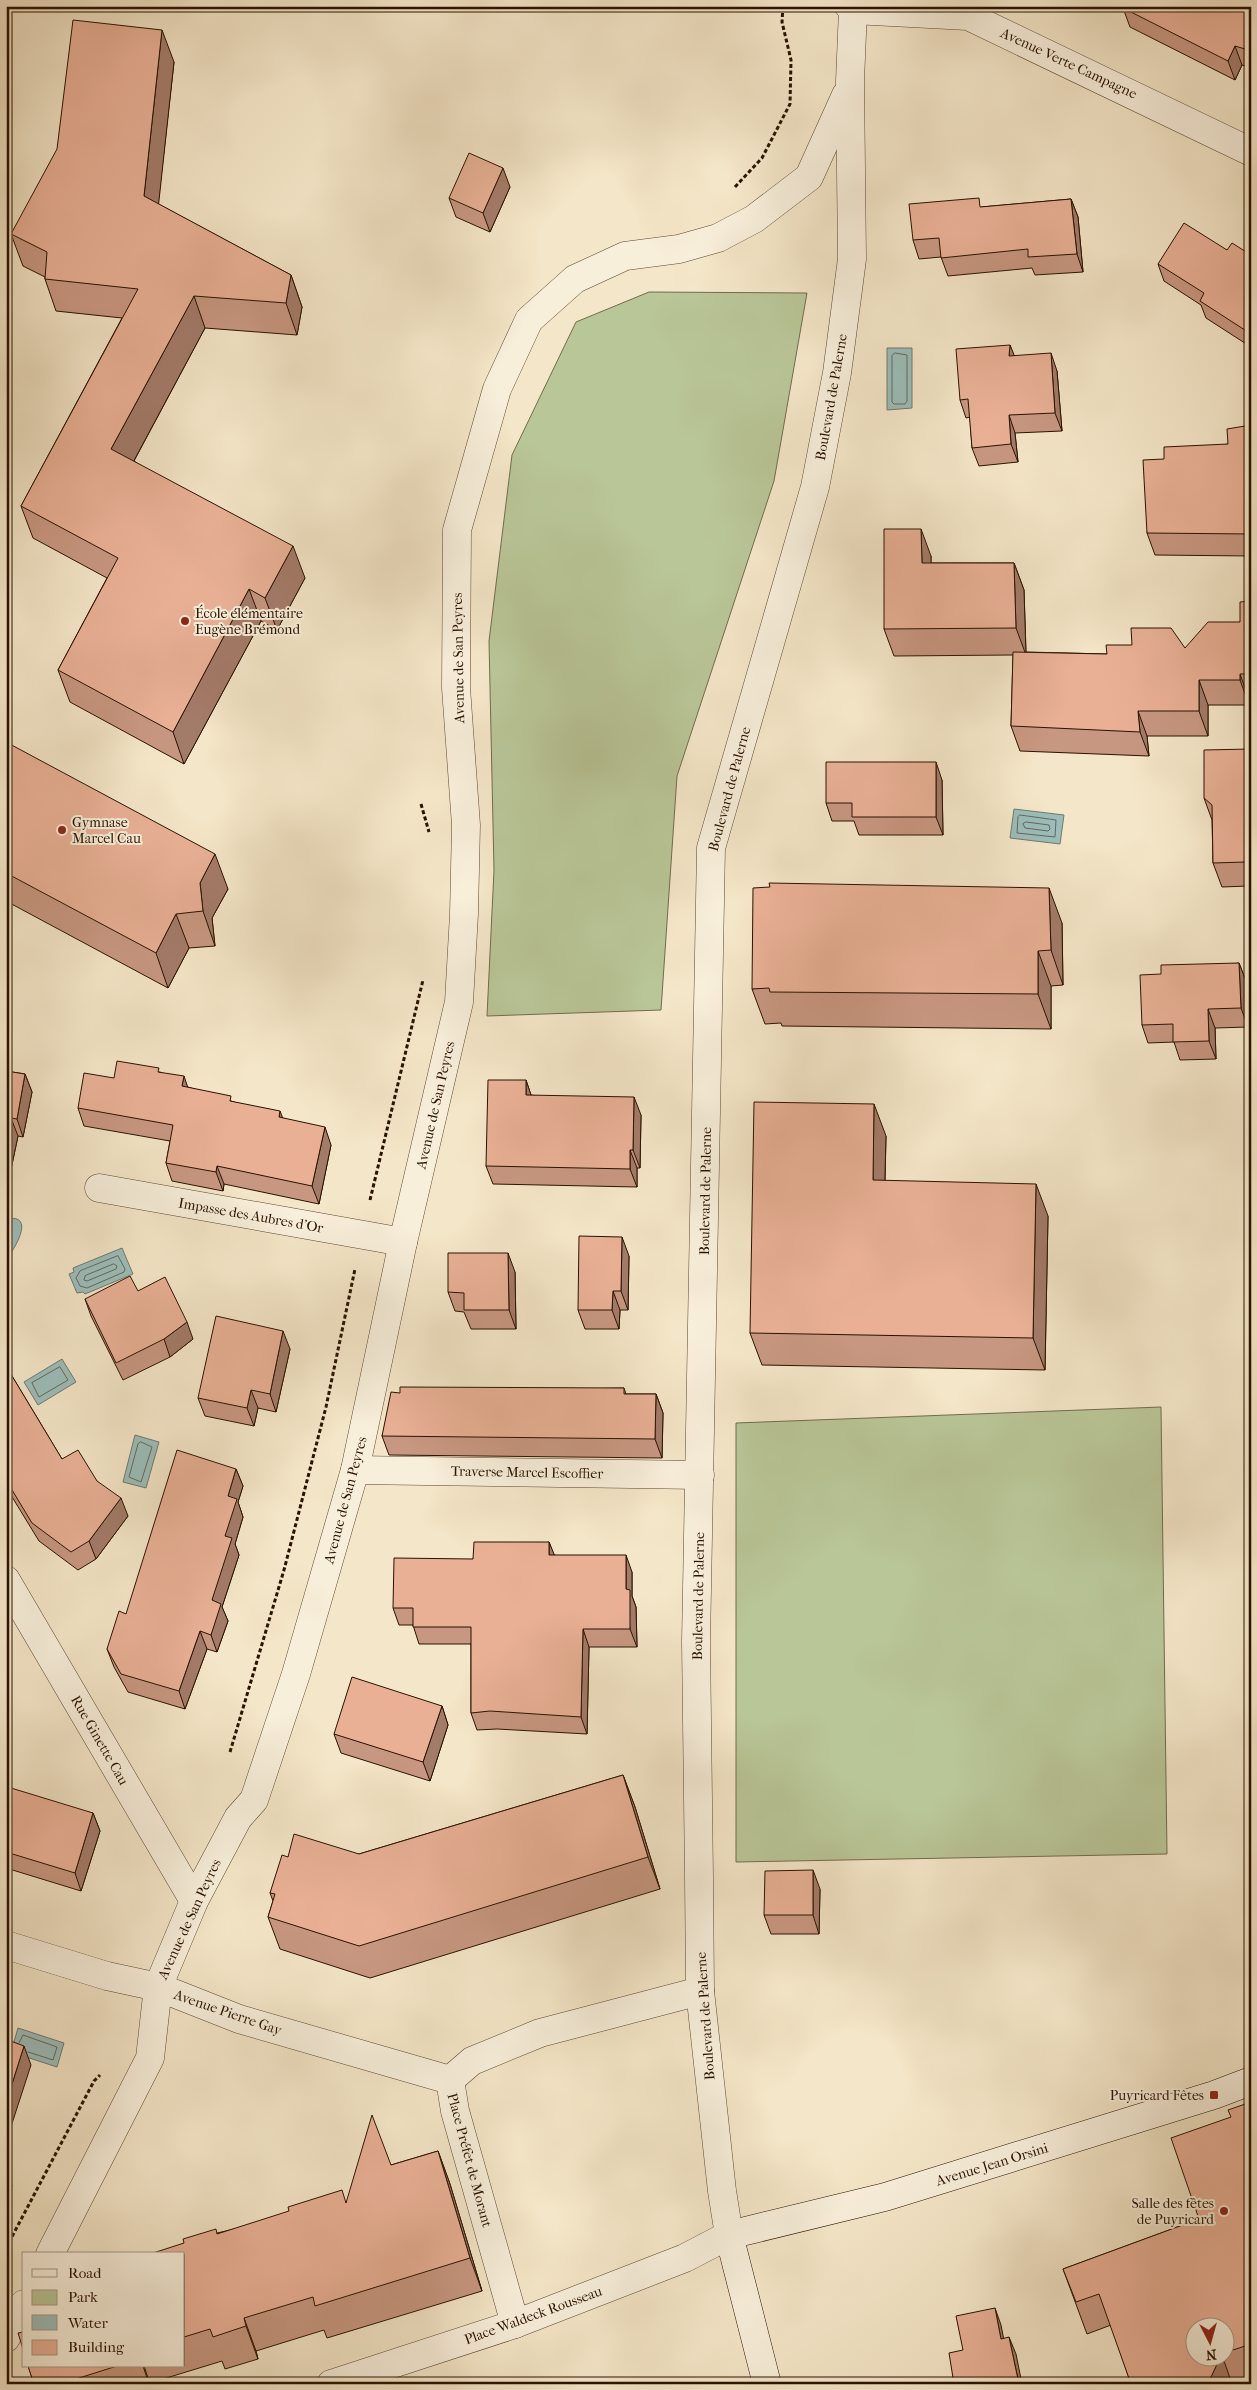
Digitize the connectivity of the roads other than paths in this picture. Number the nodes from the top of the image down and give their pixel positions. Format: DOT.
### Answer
graph roads {
  1 [pos="851,8"];
  2 [pos="850,87"];
  3 [pos="1251,152"];
  4 [pos="99,1188"];
  5 [pos="403,1242"];
  6 [pos="355,1470"];
  7 [pos="700,1475"];
  8 [pos="6,1580"];
  9 [pos="194,1901"];
  10 [pos="6,1945"];
  11 [pos="158,1987"];
  12 [pos="700,1991"];
  13 [pos="450,2080"];
  14 [pos="1251,2081"];
  15 [pos="729,2235"];
  16 [pos="51,2252"];
  17 [pos="22,2308"];
  18 [pos="515,2324"];
  19 [pos="6,2338"];
  20 [pos="332,2384"];
  21 [pos="767,2384"];
  1 -- 2 [label="street, Boulevard de Palerne"];
  1 -- 3 [label="street, Avenue Verte Campagne"];
  2 -- 5 [label="street, Avenue de San Peyres"];
  2 -- 7 [label="street, Boulevard de Palerne"];
  4 -- 5 [label="street, Impasse des Aubres d’Or"];
  5 -- 6 [label="street, Avenue de San Peyres"];
  6 -- 7 [label="street, Traverse Marcel Escoffier"];
  6 -- 9 [label="street, Avenue de San Peyres"];
  7 -- 12 [label="street, Boulevard de Palerne"];
  8 -- 9 [label="street, Rue Ginette Cau"];
  9 -- 11 [label="street, Avenue de San Peyres"];
  10 -- 11 [label="street, Avenue Pierre Gay"];
  11 -- 13 [label="street, Avenue Pierre Gay"];
  11 -- 16 [label="street, Avenue de San Peyres"];
  12 -- 13 [label="street, Place Préfet de Morant"];
  12 -- 15 [label="street, Boulevard de Palerne"];
  13 -- 18 [label="street, Place Préfet de Morant"];
  14 -- 15 [label="street, Avenue Jean Orsini"];
  15 -- 18 [label="street, Place Waldeck Rousseau"];
  15 -- 21 [label="street, Boulevard de Palerne"];
  17 -- 19 [label="street"];
  18 -- 20 [label="street, Place Waldeck Rousseau"];
}
